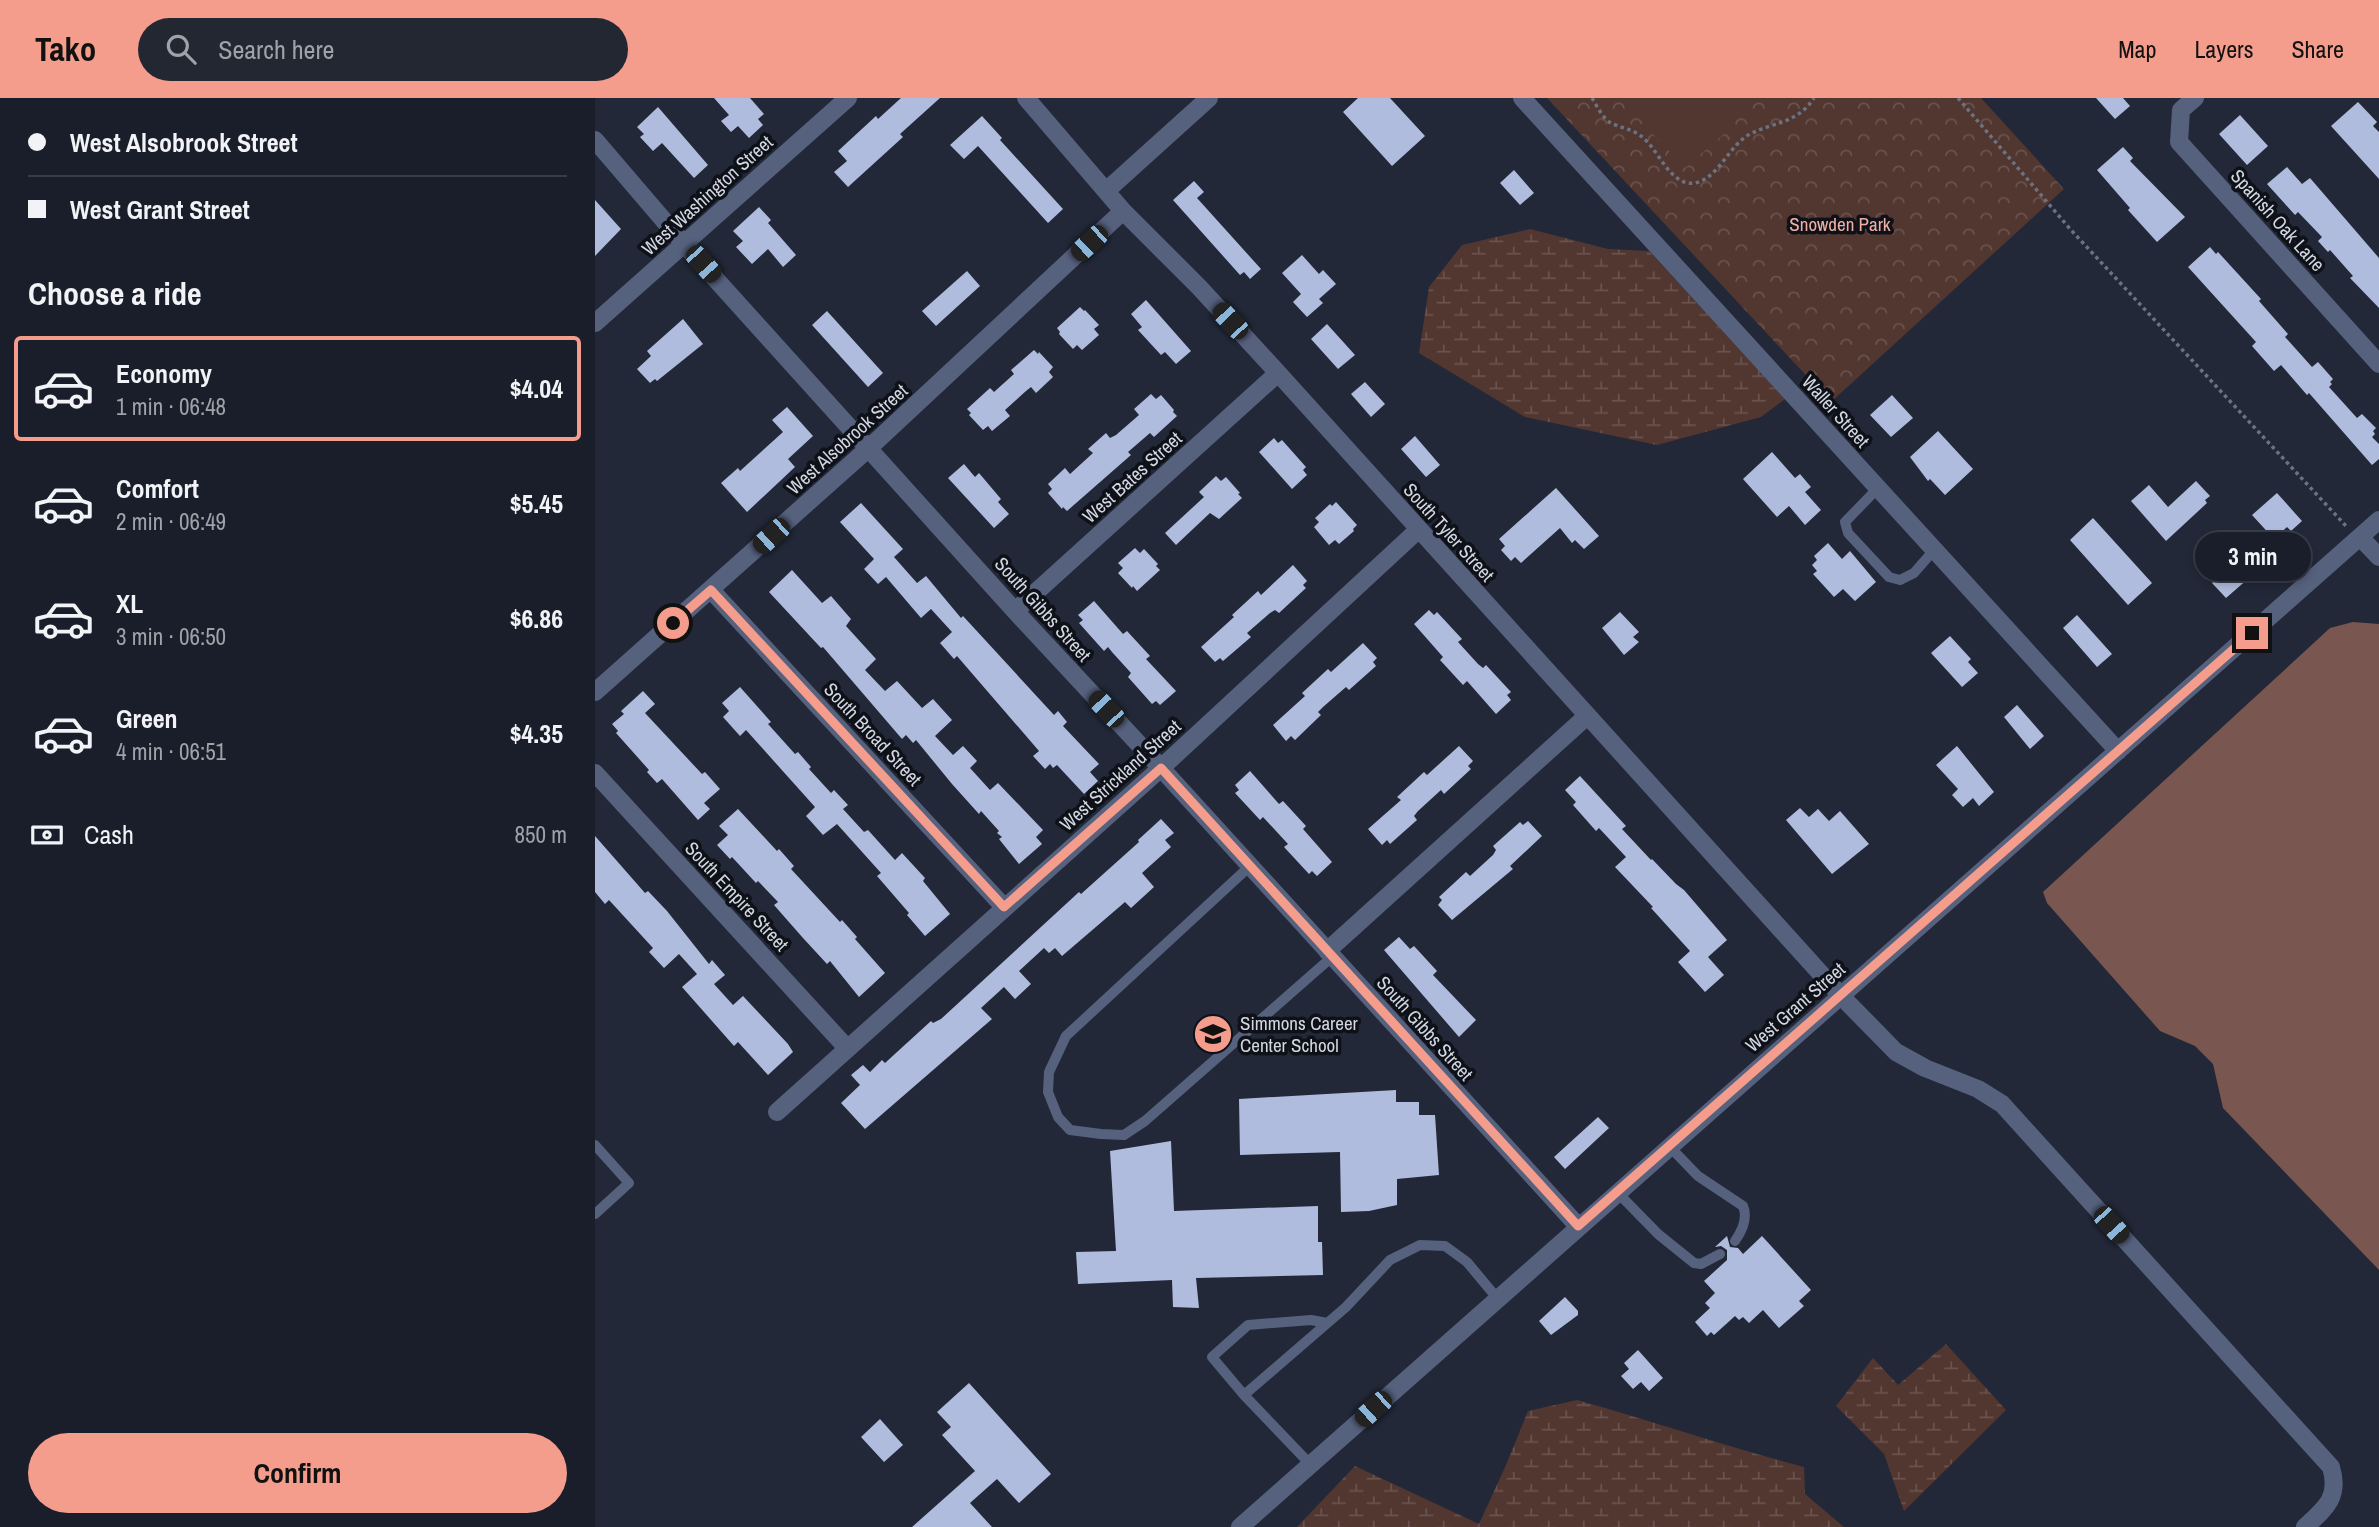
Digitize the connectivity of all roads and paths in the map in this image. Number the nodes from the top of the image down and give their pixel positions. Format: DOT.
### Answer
graph roads {
  1 [pos="848,98"];
  2 [pos="1209,98"];
  3 [pos="1522,98"];
  4 [pos="1592,98"];
  5 [pos="1814,98"];
  6 [pos="1958,98"];
  7 [pos="2195,98"];
  8 [pos="1030,99"];
  9 [pos="595,140"];
  10 [pos="1106,191"];
  11 [pos="1123,212"];
  12 [pos="684,244"];
  13 [pos="595,323"];
  14 [pos="2379,364"];
  15 [pos="1278,373"];
  16 [pos="870,447"];
  17 [pos="1878,488"];
  18 [pos="2379,520"];
  19 [pos="1418,530"];
  20 [pos="2353,532"];
  21 [pos="1934,550"];
  22 [pos="2379,557"];
  23 [pos="711,590"];
  24 [pos="1015,611"];
  25 [pos="596,690"];
  26 [pos="1587,716"];
  27 [pos="2118,751"];
  28 [pos="1161,768"];
  29 [pos="595,773"];
  30 [pos="1250,866"];
  31 [pos="1004,907"];
  32 [pos="1330,954"];
  33 [pos="1841,996"];
  34 [pos="847,1048"];
  35 [pos="777,1112"];
  36 [pos="595,1145"];
  37 [pos="1669,1146"];
  38 [pos="1617,1192"];
  39 [pos="595,1214"];
  40 [pos="1578,1226"];
  41 [pos="1735,1241"];
  42 [pos="1720,1254"];
  43 [pos="1497,1298"];
  44 [pos="1327,1323"];
  45 [pos="1244,1395"];
  46 [pos="1310,1464"];
  47 [pos="1240,1527"];
  48 [pos="2305,1527"];
  1 -- 12 [label="street, West Washington Street"];
  2 -- 10 [label="street"];
  3 -- 17 [label="street, Waller Street"];
  4 -- 5 [label="path"];
  6 -- 20 [label="path"];
  7 -- 14 [label="street, Spanish Oak Lane"];
  8 -- 10 [label="street, South Tyler Street"];
  9 -- 12 [label="street, South Gibbs Street"];
  10 -- 11 [label="street, South Tyler Street"];
  11 -- 15 [label="street, South Tyler Street"];
  11 -- 16 [label="street, West Alsobrook Street"];
  12 -- 13 [label="street, West Washington Street"];
  12 -- 16 [label="street, South Gibbs Street"];
  15 -- 19 [label="street, South Tyler Street"];
  15 -- 24 [label="street, West Bates Street"];
  16 -- 23 [label="street, West Alsobrook Street"];
  16 -- 24 [label="street, South Gibbs Street"];
  17 -- 21 [label="street, Waller Street"];
  17 -- 21 [label="lane"];
  18 -- 20 [label="street, West Grant Street"];
  19 -- 26 [label="street, South Tyler Street"];
  19 -- 28 [label="street, West Strickland Street"];
  20 -- 22 [label="street"];
  20 -- 27 [label="street, West Grant Street"];
  21 -- 27 [label="street, Waller Street"];
  23 -- 25 [label="street, West Alsobrook Street"];
  23 -- 31 [label="street, South Broad Street"];
  24 -- 28 [label="street, South Gibbs Street"];
  26 -- 32 [label="street"];
  26 -- 33 [label="street, South Tyler Street"];
  27 -- 33 [label="street, West Grant Street"];
  28 -- 30 [label="street, South Gibbs Street"];
  28 -- 31 [label="street, West Strickland Street"];
  29 -- 34 [label="street, South Empire Street"];
  30 -- 32 [label="street, South Gibbs Street"];
  30 -- 32 [label="lane"];
  31 -- 34 [label="street, West Strickland Street"];
  32 -- 40 [label="street, South Gibbs Street"];
  33 -- 37 [label="street, West Grant Street"];
  33 -- 48 [label="street, South Tyler Street"];
  34 -- 35 [label="street"];
  36 -- 39 [label="lane"];
  37 -- 38 [label="street, West Grant Street"];
  37 -- 41 [label="lane"];
  38 -- 40 [label="street, West Grant Street"];
  38 -- 42 [label="lane"];
  40 -- 43 [label="street, West Grant Street"];
  43 -- 44 [label="lane"];
  43 -- 46 [label="street, West Grant Street"];
  44 -- 45 [label="lane"];
  44 -- 45 [label="lane"];
  45 -- 46 [label="lane"];
  46 -- 47 [label="street, West Grant Street"];
}
